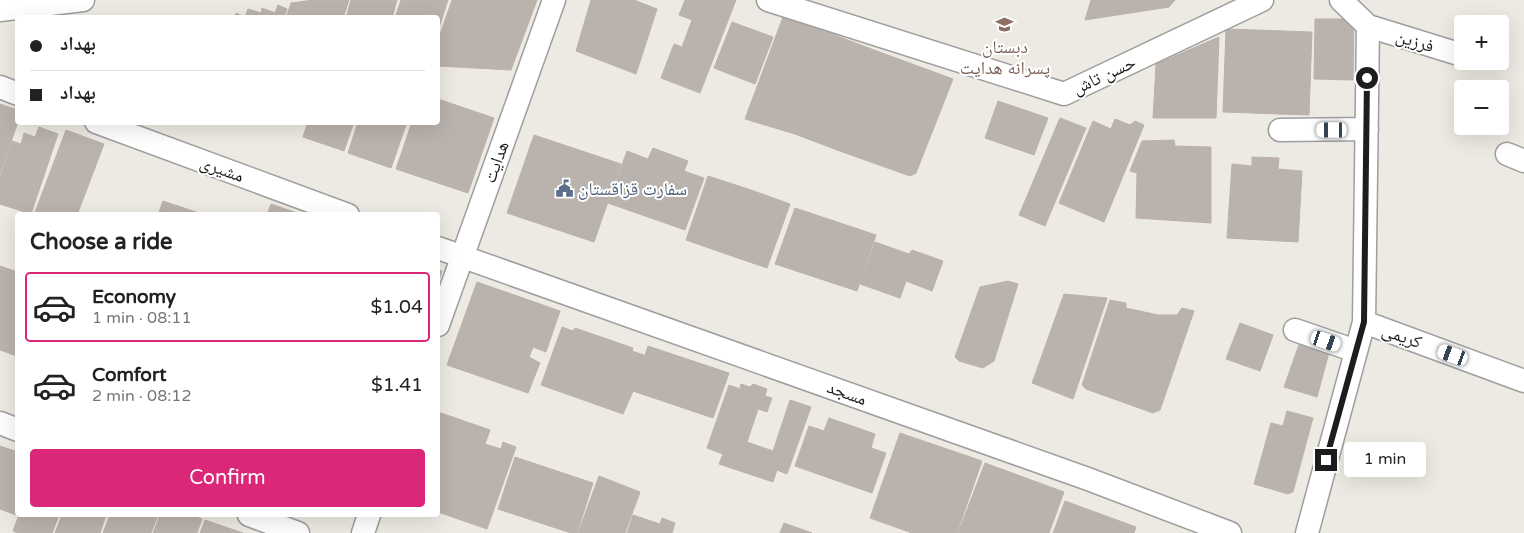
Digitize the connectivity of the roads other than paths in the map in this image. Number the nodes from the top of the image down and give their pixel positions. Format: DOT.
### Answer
graph roads {
  1 [pos="83,0"];
  2 [pos="554,0"];
  3 [pos="768,0"];
  4 [pos="1262,0"];
  5 [pos="1341,0"];
  6 [pos="0,10"];
  7 [pos="1368,26"];
  8 [pos="1454,53"];
  9 [pos="0,88"];
  10 [pos="15,93"];
  11 [pos="104,125"];
  12 [pos="1367,129"];
  13 [pos="1280,130"];
  14 [pos="340,212"];
  15 [pos="440,249"];
  16 [pos="462,257"];
  17 [pos="440,319"];
  18 [pos="1364,322"];
  19 [pos="1295,330"];
  20 [pos="1356,351"];
  21 [pos="1524,381"];
  22 [pos="0,423"];
  23 [pos="15,429"];
  24 [pos="254,517"];
  25 [pos="368,517"];
  26 [pos="298,533"];
  27 [pos="362,533"];
  28 [pos="1230,533"];
  29 [pos="1307,533"];
  1 -- 6 [label="street"];
  2 -- 16 [label="street, هدایت"];
  3 -- 4 [label="street, حسن تاش"];
  5 -- 7 [label="street"];
  7 -- 8 [label="street, فرزین"];
  7 -- 12 [label="street"];
  9 -- 10 [label="street"];
  11 -- 14 [label="street, مشیری"];
  12 -- 13 [label="street"];
  12 -- 18 [label="street"];
  15 -- 16 [label="street"];
  16 -- 17 [label="street, هدایت"];
  16 -- 28 [label="street, مسجد"];
  18 -- 20 [label="street"];
  18 -- 21 [label="street, کریمی"];
  19 -- 20 [label="street"];
  20 -- 29 [label="street"];
  22 -- 23 [label="street"];
  24 -- 26 [label="street"];
  25 -- 27 [label="street"];
}
